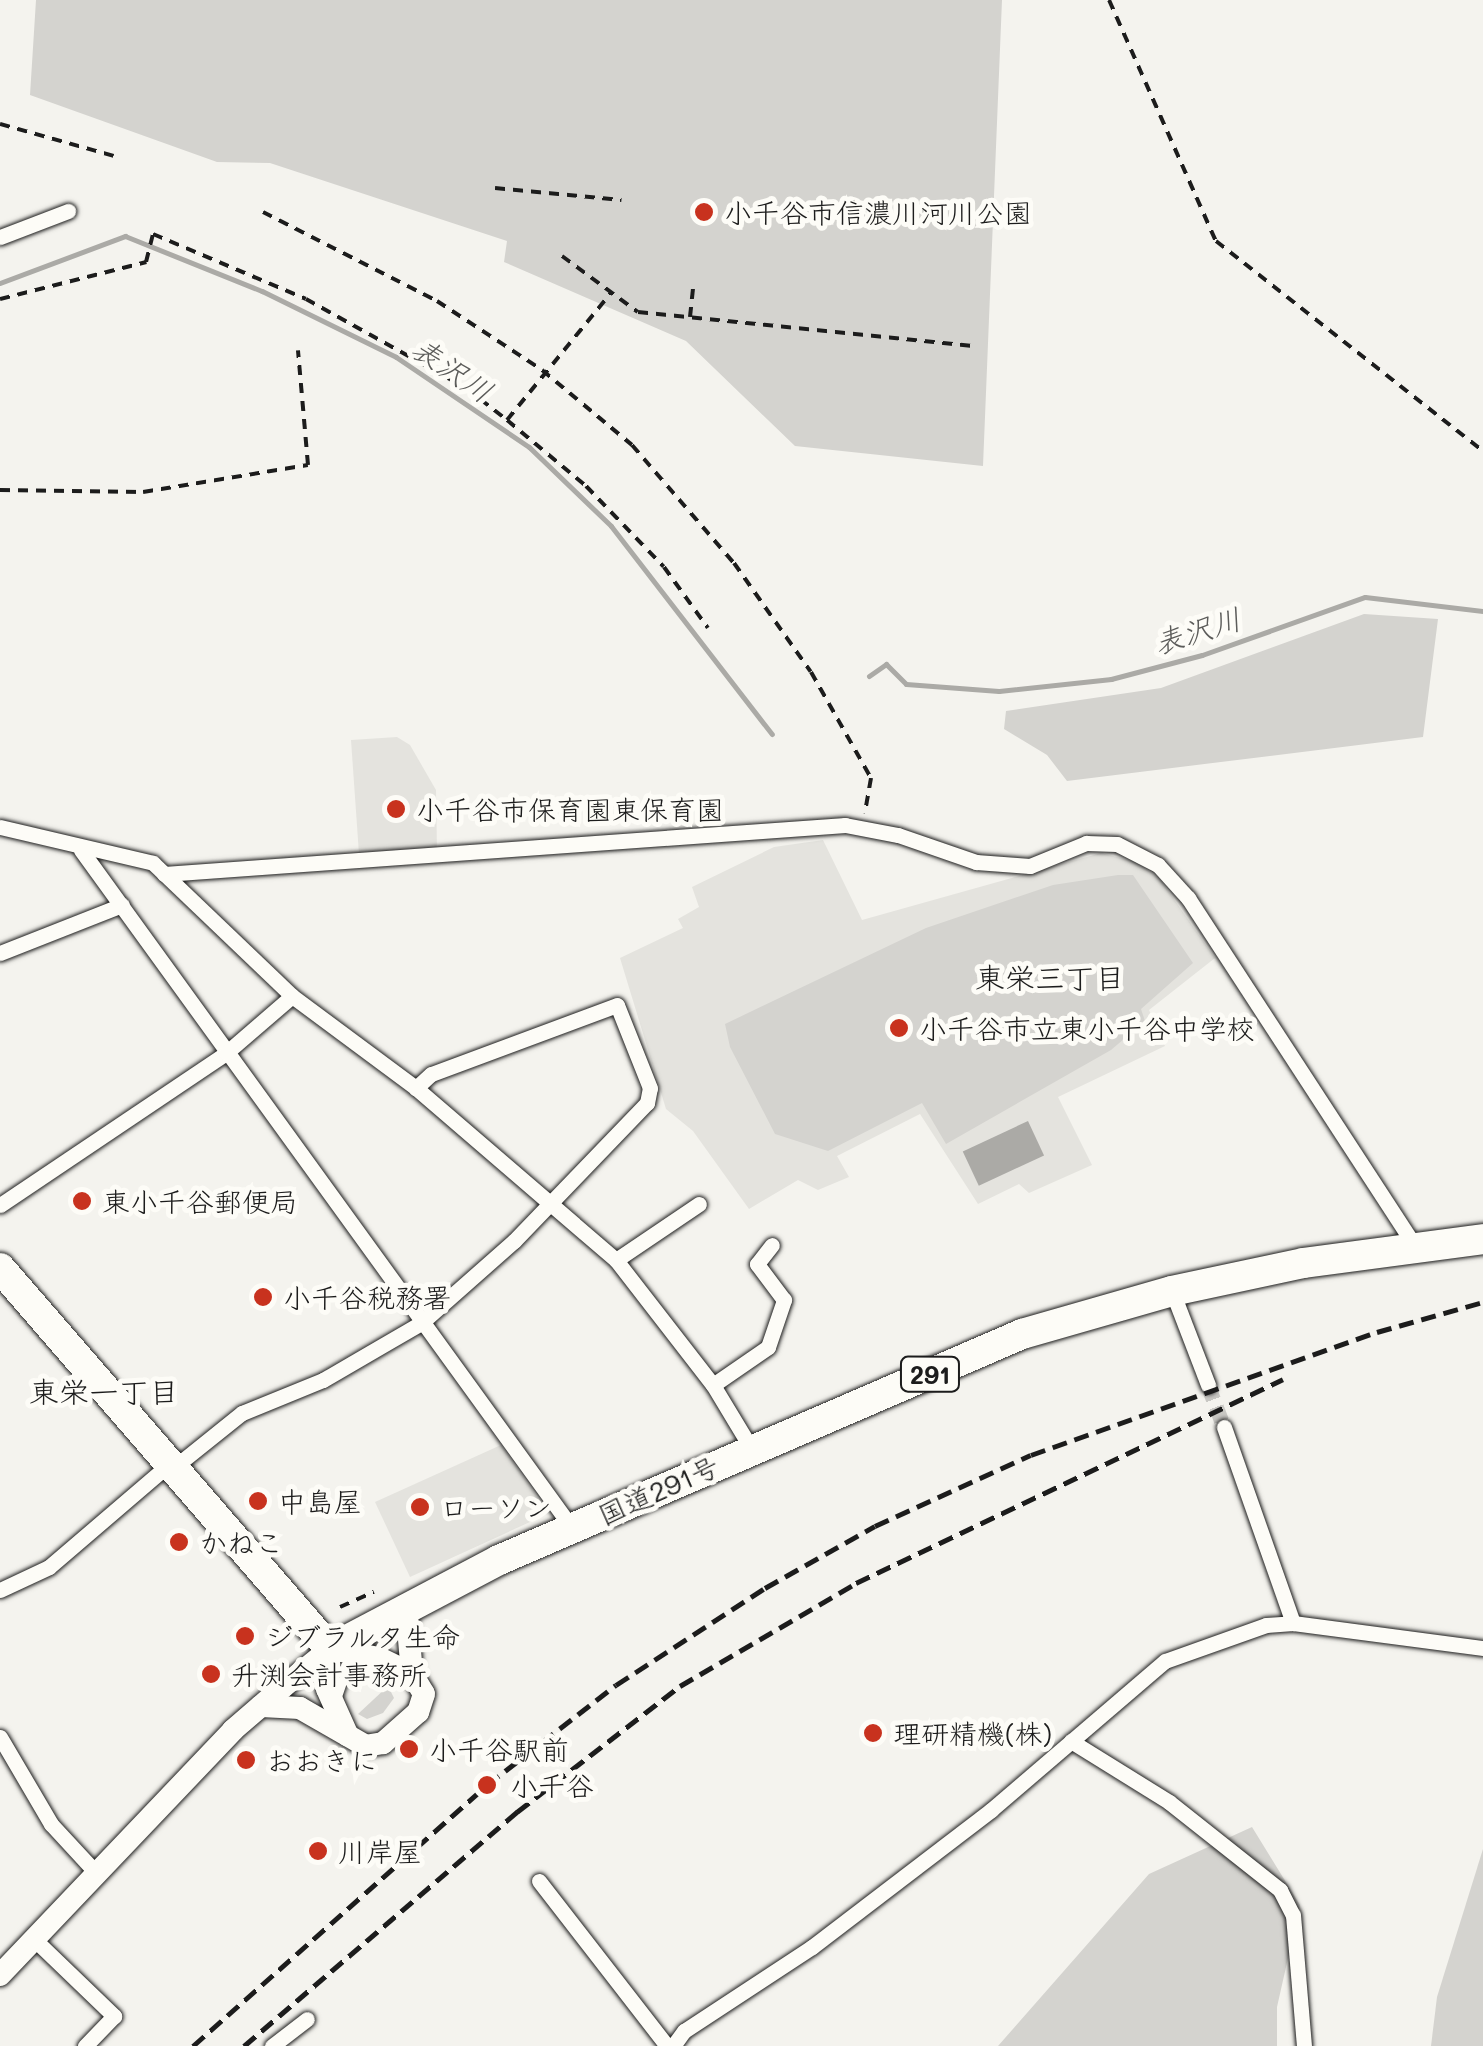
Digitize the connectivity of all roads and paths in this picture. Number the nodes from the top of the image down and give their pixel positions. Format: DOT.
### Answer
graph roads {
  1 [pos="1109,0"];
  2 [pos="0,124"];
  3 [pos="114,156"];
  4 [pos="495,188"];
  5 [pos="621,200"];
  6 [pos="68,212"];
  7 [pos="263,212"];
  8 [pos="0,237"];
  9 [pos="562,256"];
  10 [pos="694,288"];
  11 [pos="611,292"];
  12 [pos="0,300"];
  13 [pos="690,317"];
  14 [pos="970,346"];
  15 [pos="298,350"];
  16 [pos="542,370"];
  17 [pos="506,420"];
  18 [pos="1482,451"];
  19 [pos="0,490"];
  20 [pos="708,628"];
  21 [pos="0,827"];
  22 [pos="860,828"];
  23 [pos="81,850"];
  24 [pos="164,874"];
  25 [pos="122,906"];
  26 [pos="0,953"];
  27 [pos="292,996"];
  28 [pos="226,1053"];
  29 [pos="416,1088"];
  30 [pos="547,1200"];
  31 [pos="699,1204"];
  32 [pos="0,1205"];
  33 [pos="1483,1240"];
  34 [pos="1414,1244"];
  35 [pos="772,1245"];
  36 [pos="616,1260"];
  37 [pos="0,1268"];
  38 [pos="1172,1291"];
  39 [pos="421,1324"];
  40 [pos="712,1385"];
  41 [pos="1208,1385"];
  42 [pos="1224,1427"];
  43 [pos="751,1448"];
  44 [pos="170,1467"];
  45 [pos="572,1528"];
  46 [pos="0,1590"];
  47 [pos="374,1592"];
  48 [pos="340,1606"];
  49 [pos="406,1606"];
  50 [pos="1293,1622"];
  51 [pos="1483,1648"];
  52 [pos="330,1649"];
  53 [pos="379,1658"];
  54 [pos="412,1674"];
  55 [pos="261,1706"];
  56 [pos="337,1712"];
  57 [pos="348,1736"];
  58 [pos="0,1738"];
  59 [pos="1071,1740"];
  60 [pos="98,1875"];
  61 [pos="539,1880"];
  62 [pos="35,1940"];
  63 [pos="0,1975"];
  64 [pos="307,2019"];
  65 [pos="85,2046"];
  66 [pos="272,2046"];
  67 [pos="670,2046"];
  68 [pos="1304,2046"];
  1 -- 18 [label="path"];
  2 -- 3 [label="path"];
  4 -- 5 [label="path"];
  6 -- 8 [label="street"];
  7 -- 16 [label="path"];
  9 -- 11 [label="path"];
  10 -- 13 [label="path"];
  11 -- 13 [label="path"];
  11 -- 16 [label="path"];
  12 -- 17 [label="path"];
  13 -- 14 [label="path"];
  15 -- 19 [label="path"];
  16 -- 17 [label="path"];
  16 -- 22 [label="path"];
  17 -- 20 [label="path"];
  21 -- 23 [label="street"];
  22 -- 24 [label="street"];
  22 -- 34 [label="street"];
  23 -- 24 [label="street"];
  23 -- 25 [label="street"];
  24 -- 27 [label="street"];
  25 -- 26 [label="street"];
  25 -- 28 [label="street"];
  27 -- 28 [label="street"];
  27 -- 29 [label="street"];
  28 -- 32 [label="street"];
  28 -- 39 [label="street"];
  29 -- 30 [label="street"];
  29 -- 30 [label="street"];
  30 -- 36 [label="street"];
  30 -- 39 [label="street"];
  31 -- 36 [label="street"];
  33 -- 34 [label="highway, 国道291号 / 291"];
  34 -- 38 [label="highway, 国道291号 / 291"];
  35 -- 40 [label="street"];
  36 -- 40 [label="street"];
  37 -- 44 [label="highway"];
  38 -- 41 [label="street"];
  38 -- 43 [label="highway, 国道291号 / 291"];
  39 -- 44 [label="street"];
  39 -- 45 [label="street"];
  40 -- 43 [label="street"];
  42 -- 50 [label="street"];
  43 -- 45 [label="highway, 国道291号 / 291"];
  44 -- 46 [label="street"];
  44 -- 52 [label="highway"];
  45 -- 49 [label="highway, 国道291号 / 291"];
  47 -- 48 [label="path"];
  49 -- 52 [label="highway, 国道291号 / 291"];
  49 -- 54 [label="street"];
  50 -- 51 [label="street"];
  50 -- 59 [label="street"];
  52 -- 53 [label="street"];
  52 -- 55 [label="street"];
  52 -- 56 [label="street"];
  53 -- 54 [label="street"];
  53 -- 56 [label="lane"];
  54 -- 57 [label="street"];
  55 -- 57 [label="street"];
  55 -- 60 [label="street"];
  56 -- 57 [label="street"];
  58 -- 60 [label="street"];
  59 -- 67 [label="street"];
  59 -- 68 [label="street"];
  60 -- 62 [label="street"];
  61 -- 67 [label="street"];
  62 -- 63 [label="street"];
  62 -- 65 [label="street"];
  64 -- 66 [label="street"];
}
